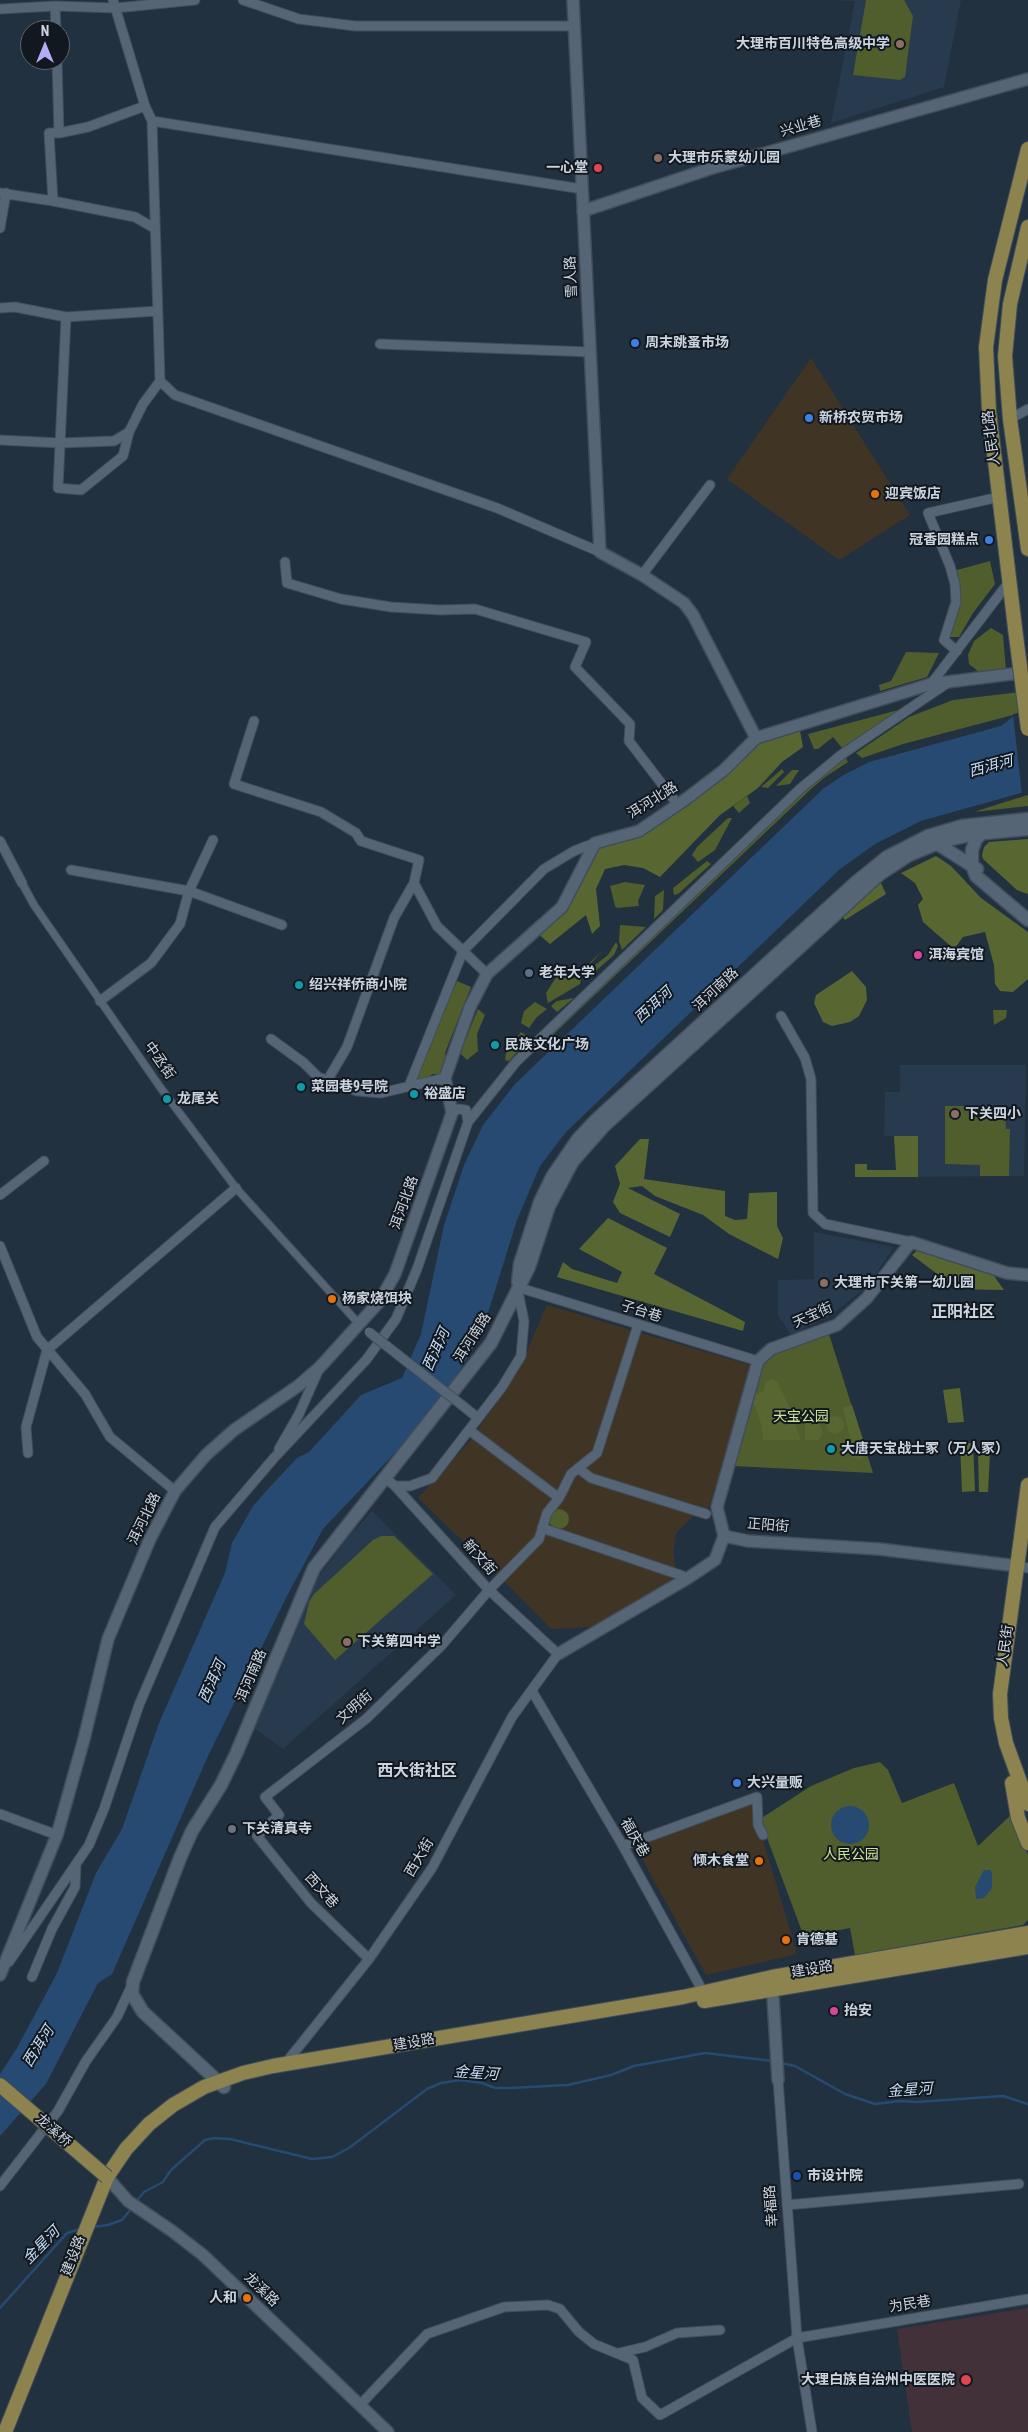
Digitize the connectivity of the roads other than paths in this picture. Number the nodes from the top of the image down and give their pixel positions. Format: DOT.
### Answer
graph roads {
  1 [pos="195,0"];
  2 [pos="243,0"];
  3 [pos="573,0"];
  4 [pos="114,4"];
  5 [pos="55,6"];
  6 [pos="0,9"];
  7 [pos="56,20"];
  8 [pos="574,26"];
  9 [pos="57,70"];
  10 [pos="1028,79"];
  11 [pos="145,106"];
  12 [pos="152,121"];
  13 [pos="59,133"];
  14 [pos="1028,149"];
  15 [pos="582,188"];
  16 [pos="3,193"];
  17 [pos="53,200"];
  18 [pos="584,211"];
  19 [pos="1028,227"];
  20 [pos="0,228"];
  21 [pos="154,228"];
  22 [pos="0,308"];
  23 [pos="157,310"];
  24 [pos="66,317"];
  25 [pos="380,344"];
  26 [pos="590,352"];
  27 [pos="160,381"];
  28 [pos="1028,409"];
  29 [pos="1010,419"];
  30 [pos="129,432"];
  31 [pos="0,440"];
  32 [pos="60,443"];
  33 [pos="710,485"];
  34 [pos="999,497"];
  35 [pos="1028,549"];
  36 [pos="600,552"];
  37 [pos="286,562"];
  38 [pos="642,575"];
  39 [pos="1010,582"];
  40 [pos="956,651"];
  41 [pos="1028,672"];
  42 [pos="951,681"];
  43 [pos="931,684"];
  44 [pos="254,721"];
  45 [pos="1028,729"];
  46 [pos="756,738"];
  47 [pos="678,805"];
  48 [pos="1028,819"];
  49 [pos="995,822"];
  50 [pos="1028,829"];
  51 [pos="982,833"];
  52 [pos="213,840"];
  53 [pos="932,840"];
  54 [pos="0,841"];
  55 [pos="595,843"];
  56 [pos="972,867"];
  57 [pos="71,870"];
  58 [pos="22,883"];
  59 [pos="414,883"];
  60 [pos="189,891"];
  61 [pos="1028,911"];
  62 [pos="1028,920"];
  63 [pos="282,925"];
  64 [pos="463,951"];
  65 [pos="487,974"];
  66 [pos="100,1001"];
  67 [pos="782,1016"];
  68 [pos="271,1039"];
  69 [pos="445,1078"];
  70 [pos="327,1081"];
  71 [pos="409,1086"];
  72 [pos="452,1113"];
  73 [pos="468,1122"];
  74 [pos="44,1161"];
  75 [pos="236,1188"];
  76 [pos="0,1195"];
  77 [pos="911,1242"];
  78 [pos="0,1246"];
  79 [pos="1028,1275"];
  80 [pos="517,1287"];
  81 [pos="359,1324"];
  82 [pos="638,1325"];
  83 [pos="47,1350"];
  84 [pos="758,1362"];
  85 [pos="320,1367"];
  86 [pos="478,1418"];
  87 [pos="469,1430"];
  88 [pos="28,1453"];
  89 [pos="274,1458"];
  90 [pos="578,1468"];
  91 [pos="384,1478"];
  92 [pos="1028,1485"];
  93 [pos="395,1486"];
  94 [pos="175,1491"];
  95 [pos="560,1498"];
  96 [pos="706,1514"];
  97 [pos="542,1528"];
  98 [pos="724,1536"];
  99 [pos="1022,1567"];
  100 [pos="683,1576"];
  101 [pos="489,1590"];
  102 [pos="558,1654"];
  103 [pos="532,1690"];
  104 [pos="1006,1743"];
  105 [pos="1028,1804"];
  106 [pos="0,1814"];
  107 [pos="58,1835"];
  108 [pos="763,1835"];
  109 [pos="257,1836"];
  110 [pos="1028,1843"];
  111 [pos="623,1846"];
  112 [pos="76,1865"];
  113 [pos="1028,1929"];
  114 [pos="1028,1933"];
  115 [pos="1009,1936"];
  116 [pos="1028,1947"];
  117 [pos="370,1959"];
  118 [pos="1,1974"];
  119 [pos="32,1977"];
  120 [pos="134,1982"];
  121 [pos="773,1984"];
  122 [pos="706,1997"];
  123 [pos="285,2064"];
  124 [pos="778,2080"];
  125 [pos="221,2084"];
  126 [pos="0,2085"];
  127 [pos="109,2180"];
  128 [pos="1019,2184"];
  129 [pos="0,2186"];
  130 [pos="787,2205"];
  131 [pos="83,2243"];
  132 [pos="1028,2299"];
  133 [pos="720,2330"];
  134 [pos="797,2338"];
  135 [pos="619,2354"];
  136 [pos="360,2405"];
  137 [pos="5,2432"];
  138 [pos="14,2432"];
  139 [pos="388,2432"];
  140 [pos="812,2432"];
  1 -- 4 [label="street"];
  2 -- 8 [label="street"];
  3 -- 8 [label="street, 雪人路"];
  4 -- 5 [label="street"];
  4 -- 11 [label="street"];
  5 -- 6 [label="street"];
  5 -- 7 [label="street"];
  8 -- 15 [label="street, 雪人路"];
  9 -- 13 [label="street"];
  10 -- 18 [label="street, 兴业巷"];
  11 -- 12 [label="street"];
  11 -- 13 [label="street"];
  12 -- 15 [label="street"];
  12 -- 21 [label="street"];
  13 -- 17 [label="street"];
  14 -- 34 [label="main road, 人民北路"];
  15 -- 18 [label="street, 雪人路"];
  16 -- 17 [label="street"];
  16 -- 20 [label="street"];
  17 -- 21 [label="street"];
  18 -- 26 [label="street, 雪人路"];
  19 -- 29 [label="main road, 人民北路"];
  21 -- 23 [label="street"];
  22 -- 24 [label="street"];
  23 -- 24 [label="street"];
  23 -- 27 [label="street"];
  24 -- 32 [label="street"];
  25 -- 26 [label="street"];
  26 -- 36 [label="street, 雪人路"];
  27 -- 30 [label="street"];
  27 -- 36 [label="street"];
  28 -- 29 [label="street"];
  29 -- 35 [label="main road, 人民北路"];
  30 -- 32 [label="street"];
  30 -- 32 [label="street"];
  31 -- 32 [label="street"];
  33 -- 38 [label="street"];
  34 -- 39 [label="main road, 人民北路"];
  34 -- 40 [label="street"];
  36 -- 38 [label="street"];
  37 -- 47 [label="street"];
  38 -- 46 [label="street"];
  39 -- 40 [label="street"];
  39 -- 45 [label="main road, 人民北路, bridge"];
  40 -- 43 [label="street"];
  41 -- 42 [label="street, 洱河北路"];
  42 -- 43 [label="street, 洱河北路"];
  42 -- 73 [label="street"];
  43 -- 46 [label="street, 洱河北路"];
  44 -- 59 [label="street"];
  46 -- 47 [label="street, 洱河北路"];
  47 -- 55 [label="street, 洱河北路"];
  48 -- 49 [label="main road, 洱河南路"];
  49 -- 51 [label="main road"];
  49 -- 53 [label="main road, 洱河南路"];
  50 -- 51 [label="main road, 洱河南路"];
  51 -- 53 [label="main road, 洱河南路"];
  51 -- 56 [label="main road"];
  52 -- 60 [label="street"];
  53 -- 56 [label="main road"];
  53 -- 80 [label="main road, 洱河南路"];
  54 -- 58 [label="street, 中丞街"];
  55 -- 64 [label="street"];
  55 -- 65 [label="street"];
  56 -- 61 [label="main road"];
  56 -- 62 [label="main road"];
  57 -- 60 [label="street"];
  58 -- 66 [label="street, 中丞街"];
  59 -- 64 [label="street"];
  59 -- 70 [label="street"];
  60 -- 63 [label="street"];
  60 -- 66 [label="street"];
  64 -- 65 [label="street"];
  64 -- 71 [label="street"];
  65 -- 69 [label="street"];
  66 -- 75 [label="street, 中丞街"];
  67 -- 77 [label="street"];
  68 -- 70 [label="street"];
  69 -- 71 [label="street"];
  69 -- 72 [label="street"];
  70 -- 71 [label="street"];
  72 -- 73 [label="street"];
  72 -- 81 [label="street, 洱河北路"];
  73 -- 89 [label="street"];
  74 -- 76 [label="street"];
  75 -- 81 [label="street, 中丞街"];
  75 -- 83 [label="street"];
  77 -- 79 [label="street"];
  77 -- 84 [label="street, 天宝街"];
  78 -- 83 [label="street"];
  80 -- 82 [label="street, 子台巷"];
  80 -- 86 [label="street"];
  80 -- 91 [label="main road, 洱河南路"];
  81 -- 85 [label="street, 洱河北路"];
  81 -- 86 [label="street, bridge"];
  82 -- 84 [label="street, 子台巷"];
  82 -- 90 [label="street"];
  83 -- 88 [label="street"];
  83 -- 94 [label="street"];
  84 -- 98 [label="street"];
  85 -- 89 [label="street"];
  85 -- 94 [label="street, 洱河北路"];
  86 -- 87 [label="street"];
  87 -- 93 [label="street"];
  87 -- 95 [label="street"];
  89 -- 112 [label="street"];
  90 -- 95 [label="street"];
  90 -- 96 [label="street"];
  91 -- 93 [label="street, 新文街"];
  91 -- 120 [label="main road, 洱河南路"];
  92 -- 99 [label="main road, 人民街"];
  93 -- 101 [label="street, 新文街"];
  94 -- 107 [label="street, 洱河北路"];
  95 -- 97 [label="street"];
  97 -- 100 [label="street"];
  97 -- 101 [label="street"];
  98 -- 99 [label="street, 正阳街"];
  98 -- 102 [label="street"];
  99 -- 104 [label="main road, 人民街"];
  101 -- 102 [label="street, 新文街"];
  101 -- 109 [label="street, 文明街"];
  102 -- 103 [label="street, 西大街"];
  103 -- 111 [label="street, 福庆巷"];
  103 -- 117 [label="street, 西大街"];
  104 -- 105 [label="main road, 人民街"];
  104 -- 110 [label="main road"];
  106 -- 107 [label="street"];
  107 -- 118 [label="street, 洱河北路"];
  108 -- 111 [label="street"];
  109 -- 117 [label="street, 西文巷"];
  111 -- 122 [label="street, 福庆巷"];
  112 -- 118 [label="street"];
  112 -- 119 [label="street"];
  113 -- 115 [label="main road"];
  114 -- 115 [label="main road, 建设路"];
  115 -- 121 [label="main road, 建设路"];
  116 -- 121 [label="main road, 建设路"];
  117 -- 123 [label="street, 西大街"];
  120 -- 125 [label="main road"];
  120 -- 129 [label="street"];
  121 -- 122 [label="main road, 建设路"];
  121 -- 124 [label="street, 幸福路"];
  122 -- 123 [label="main road, 建设路"];
  122 -- 125 [label="main road, 建设路"];
  123 -- 125 [label="main road, 建设路"];
  124 -- 130 [label="street, 幸福路"];
  125 -- 127 [label="main road, 建设路"];
  126 -- 127 [label="main road, 龙溪桥, bridge"];
  127 -- 131 [label="main road, 建设路"];
  127 -- 136 [label="street, 龙溪路"];
  128 -- 130 [label="street"];
  130 -- 134 [label="street, 幸福路"];
  131 -- 137 [label="main road, 建设路"];
  131 -- 138 [label="main road, 建设路"];
  132 -- 134 [label="street, 为民巷"];
  133 -- 135 [label="street"];
  134 -- 135 [label="street, 为民巷"];
  134 -- 140 [label="street, 幸福路"];
  135 -- 136 [label="street"];
  136 -- 139 [label="street, 龙溪路"];
}
